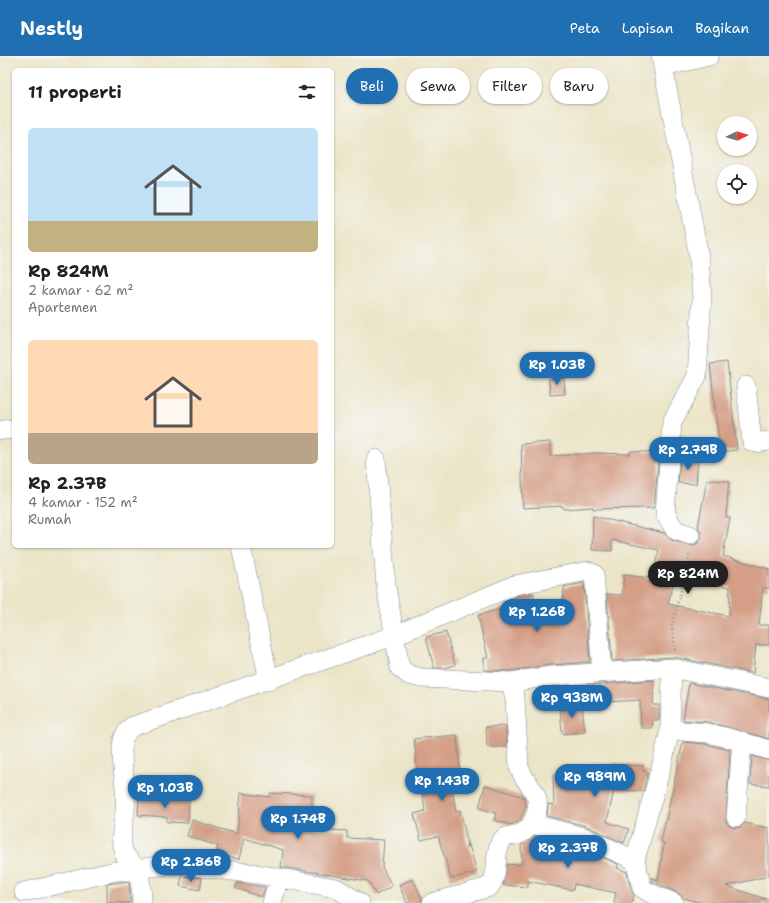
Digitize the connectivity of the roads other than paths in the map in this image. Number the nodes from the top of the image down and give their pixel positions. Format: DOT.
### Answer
graph roads {
  1 [pos="709,56"];
  2 [pos="662,61"];
  3 [pos="746,386"];
  4 [pos="769,441"];
  5 [pos="376,459"];
  6 [pos="690,535"];
  7 [pos="241,548"];
  8 [pos="393,636"];
  9 [pos="675,668"];
  10 [pos="602,672"];
  11 [pos="270,681"];
  12 [pos="511,682"];
  13 [pos="769,688"];
  14 [pos="670,730"];
  15 [pos="742,741"];
  16 [pos="769,750"];
  17 [pos="736,817"];
  18 [pos="533,824"];
  19 [pos="635,860"];
  20 [pos="135,868"];
  21 [pos="279,878"];
  22 [pos="24,892"];
  23 [pos="639,895"];
  24 [pos="436,902"];
  25 [pos="142,903"];
  26 [pos="272,903"];
  27 [pos="360,903"];
  28 [pos="674,903"];
  1 -- 2 [label="street"];
  2 -- 6 [label="street"];
  3 -- 4 [label="street"];
  5 -- 8 [label="street"];
  7 -- 11 [label="street"];
  8 -- 10 [label="street"];
  8 -- 11 [label="street"];
  8 -- 12 [label="street"];
  9 -- 10 [label="street"];
  9 -- 13 [label="street"];
  9 -- 14 [label="street"];
  10 -- 12 [label="street"];
  11 -- 20 [label="street"];
  12 -- 18 [label="street"];
  14 -- 15 [label="street"];
  14 -- 19 [label="street"];
  15 -- 16 [label="street"];
  15 -- 17 [label="street"];
  18 -- 19 [label="street"];
  18 -- 24 [label="street"];
  19 -- 23 [label="street"];
  20 -- 21 [label="street"];
  20 -- 22 [label="street"];
  20 -- 25 [label="street"];
  21 -- 26 [label="street"];
  21 -- 27 [label="street"];
  23 -- 28 [label="street"];
}
